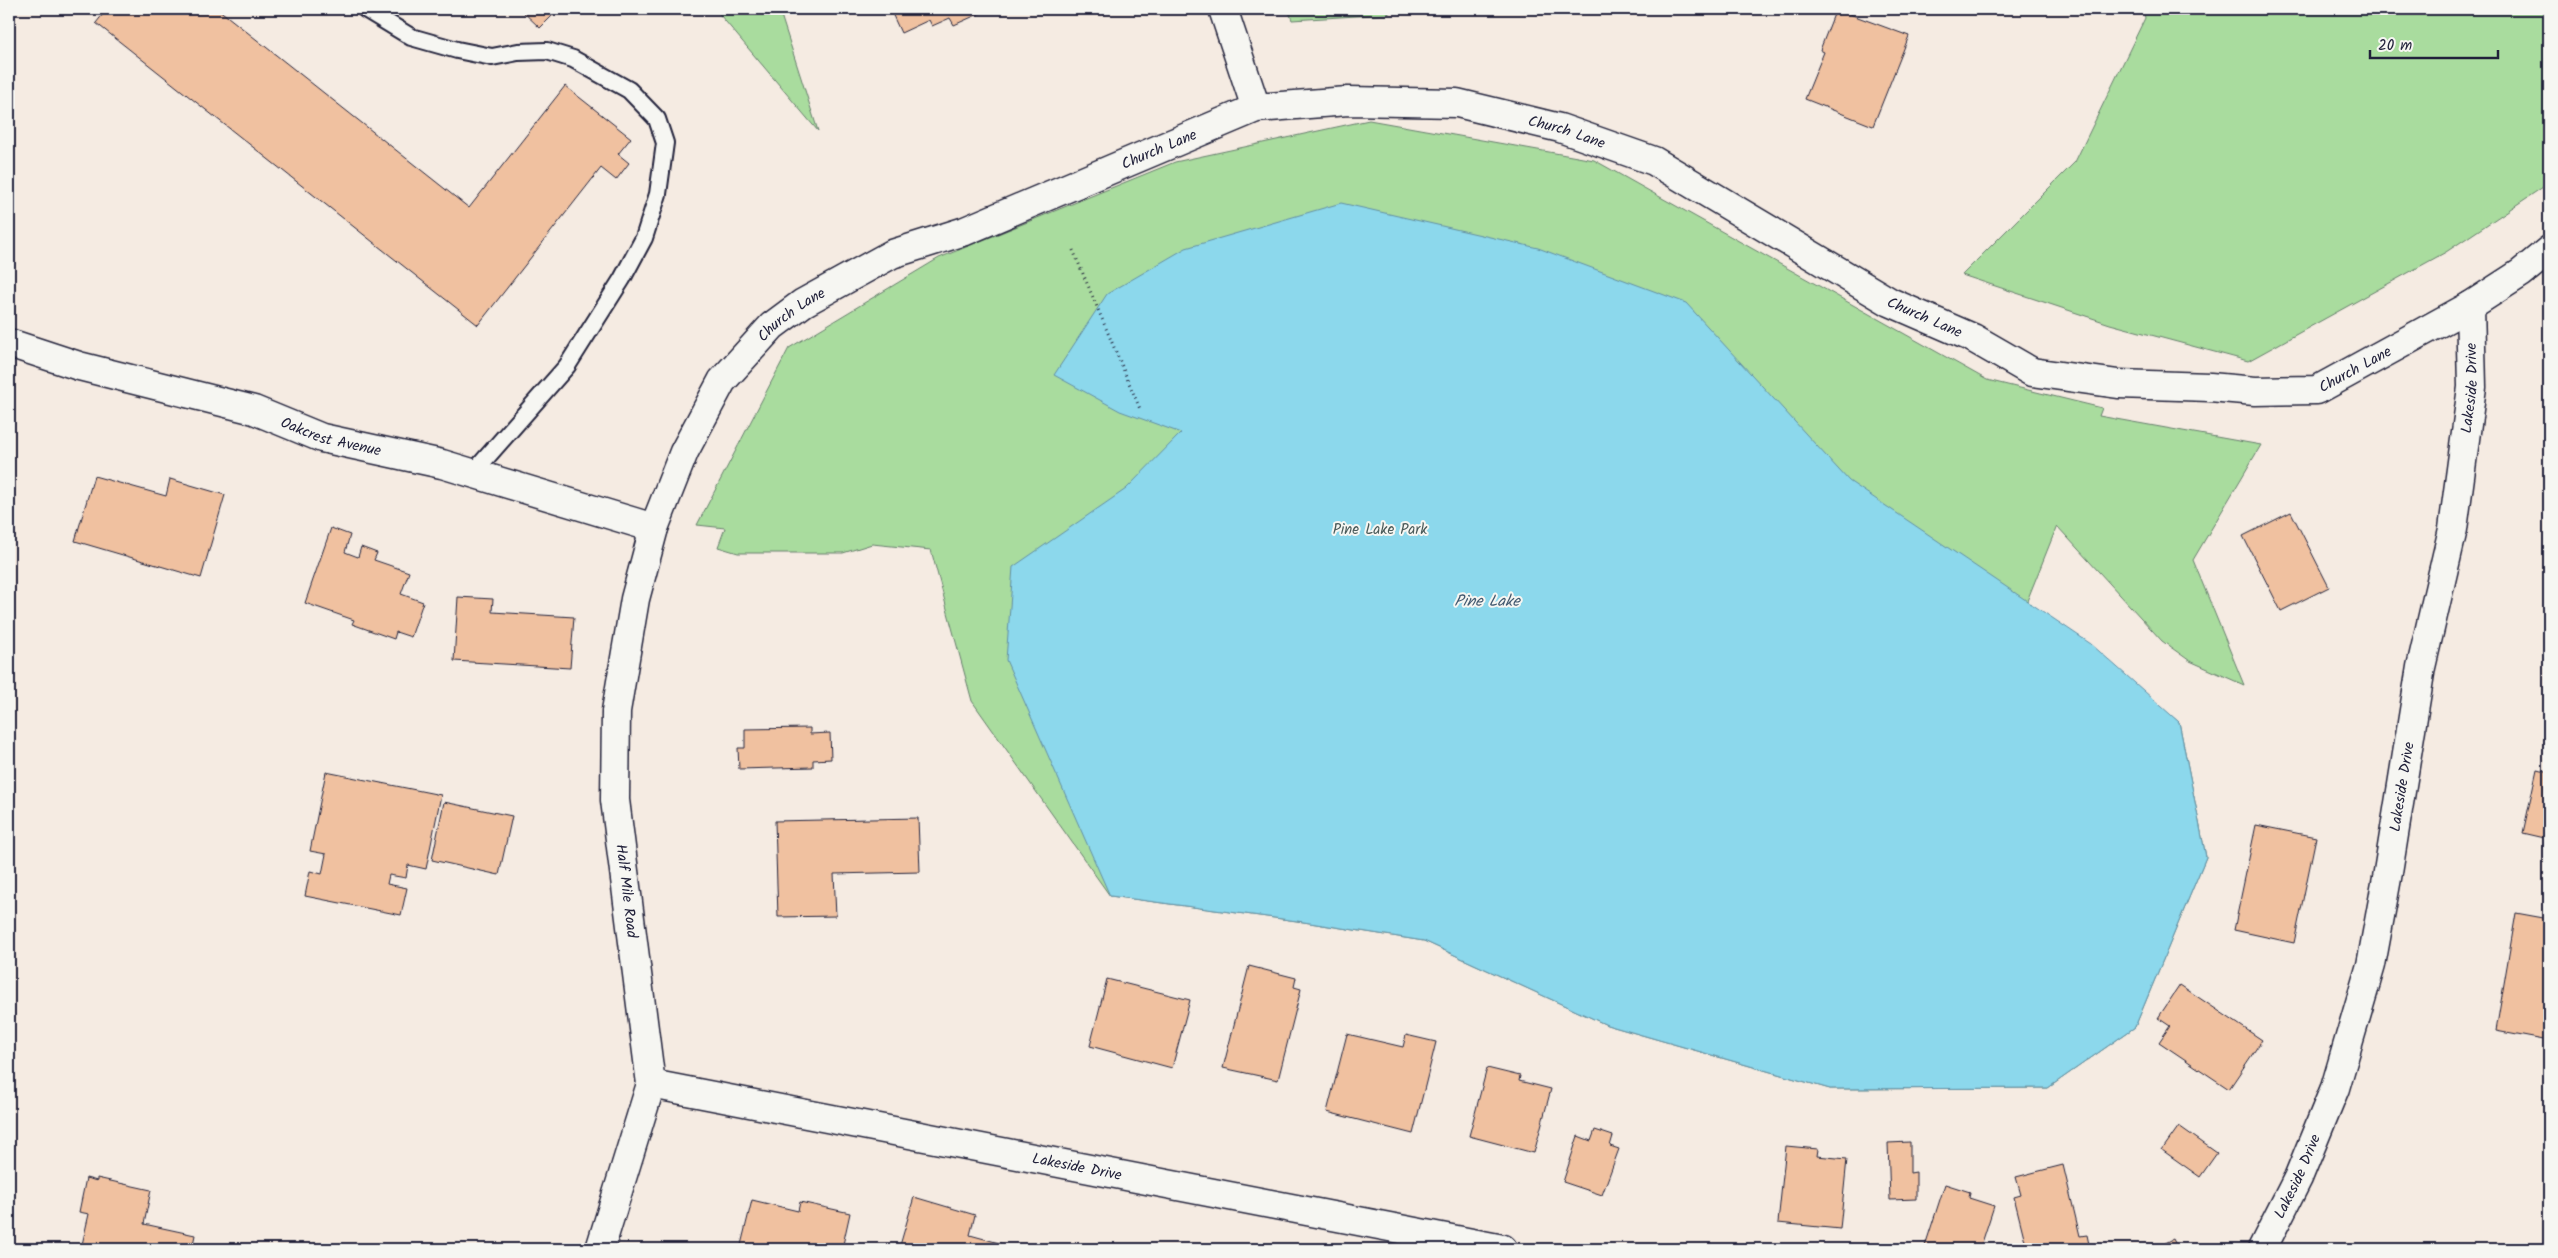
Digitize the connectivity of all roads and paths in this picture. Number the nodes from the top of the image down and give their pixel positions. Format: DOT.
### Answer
graph roads {
  1 [pos="365,9"];
  2 [pos="1223,9"];
  3 [pos="1256,108"];
  4 [pos="1073,250"];
  5 [pos="2549,250"];
  6 [pos="2470,306"];
  7 [pos="9,344"];
  8 [pos="1140,409"];
  9 [pos="472,474"];
  10 [pos="654,528"];
  11 [pos="651,1084"];
  12 [pos="600,1249"];
  13 [pos="1503,1249"];
  14 [pos="2262,1249"];
  1 -- 9 [label="lane"];
  2 -- 3 [label="street"];
  3 -- 6 [label="street, Church Lane"];
  3 -- 10 [label="street, Church Lane"];
  4 -- 8 [label="path"];
  5 -- 6 [label="street, Church Lane"];
  6 -- 14 [label="street, Lakeside Drive"];
  7 -- 9 [label="street, Oakcrest Avenue"];
  9 -- 10 [label="street, Oakcrest Avenue"];
  10 -- 11 [label="street, Half Mile Road"];
  11 -- 12 [label="street, Half Mile Road"];
  11 -- 13 [label="street, Lakeside Drive"];
}
